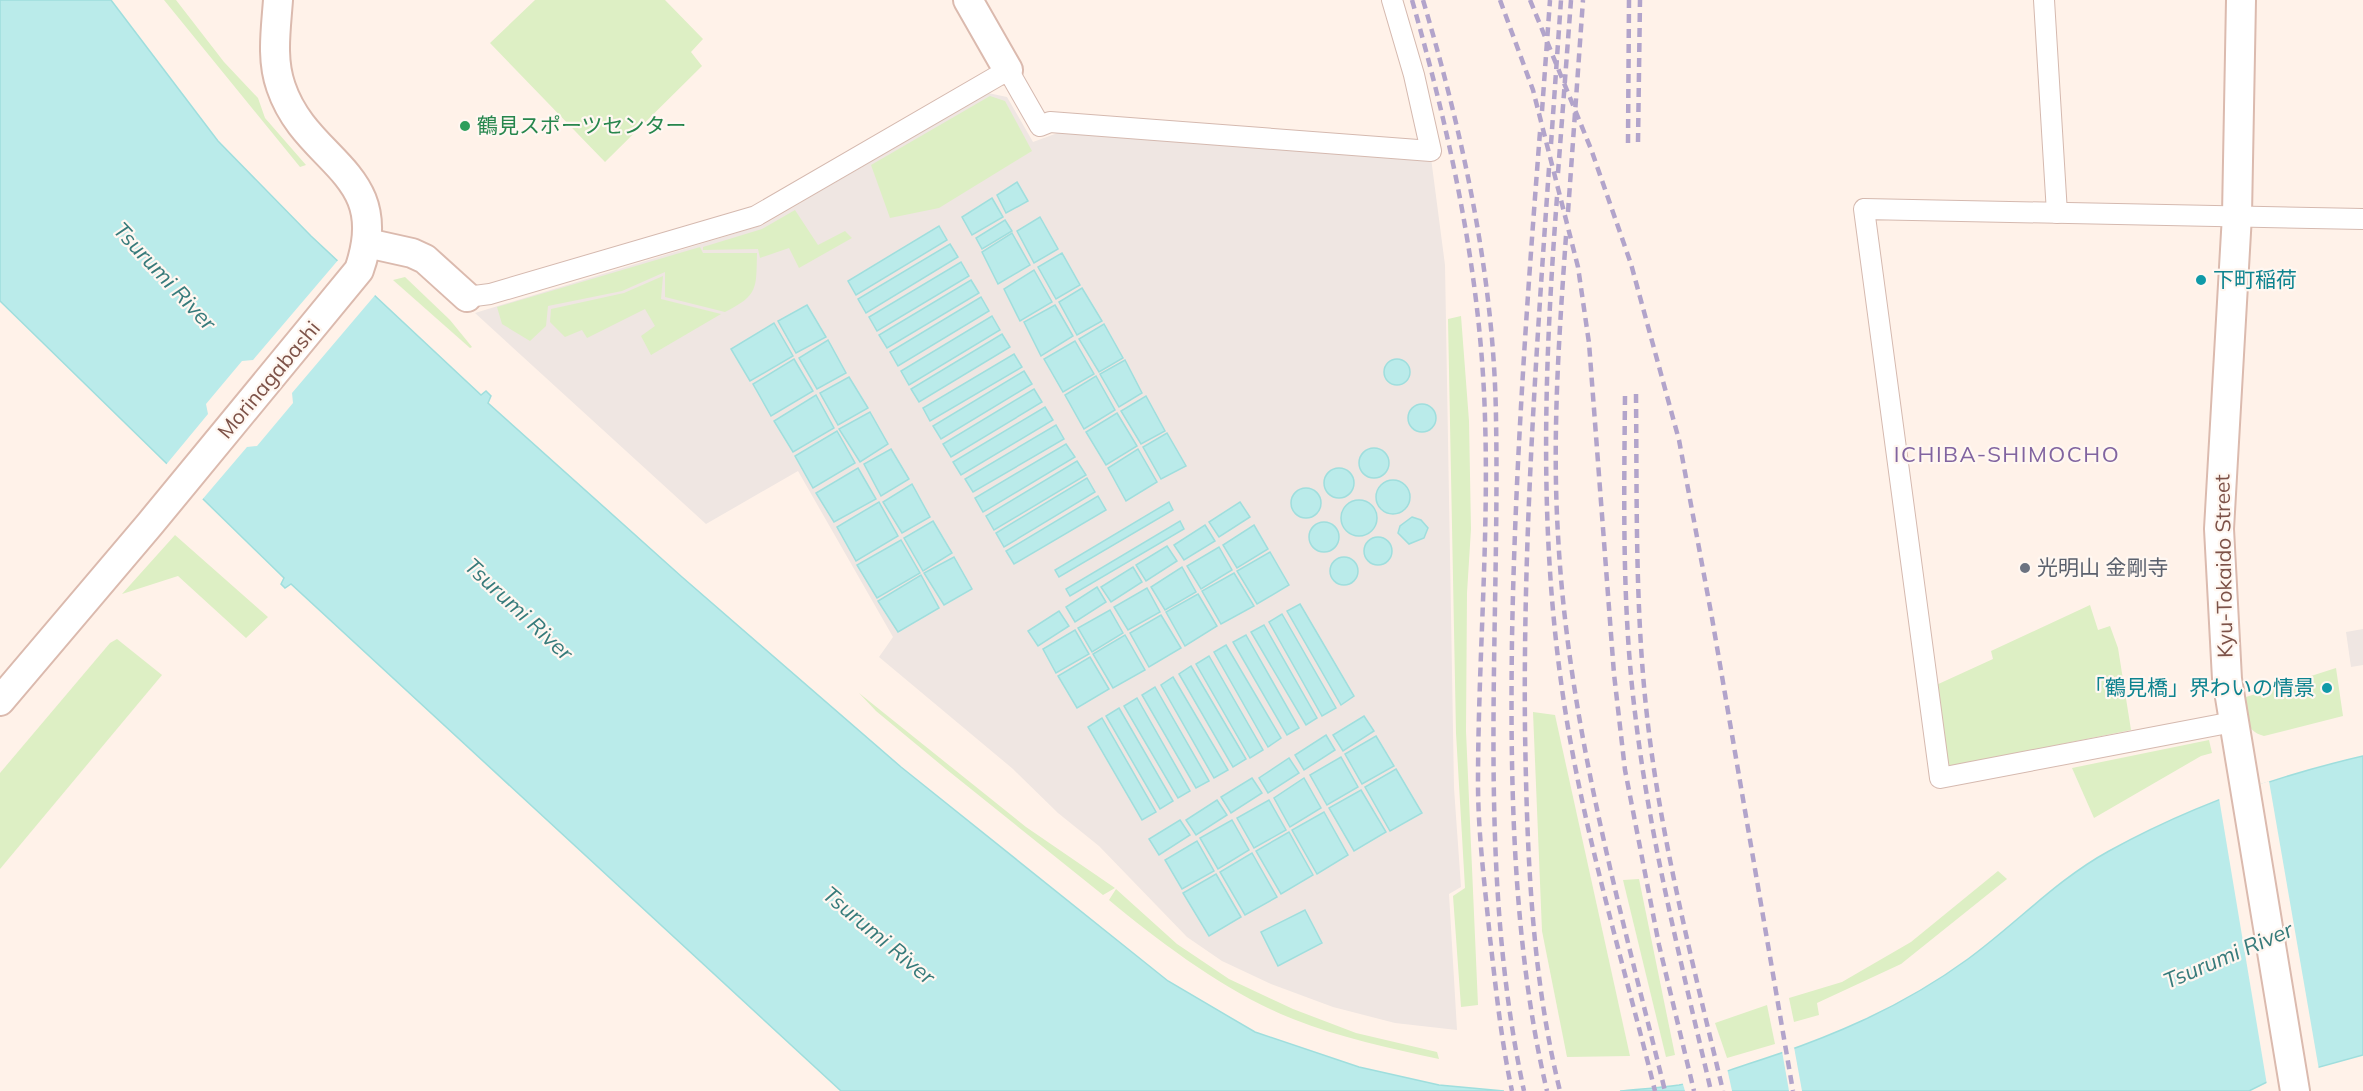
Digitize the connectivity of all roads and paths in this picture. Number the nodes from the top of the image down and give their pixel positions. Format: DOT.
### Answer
graph roads {
  1 [pos="278,0"];
  2 [pos="968,0"];
  3 [pos="1392,0"];
  4 [pos="2044,0"];
  5 [pos="2241,0"];
  6 [pos="1008,69"];
  7 [pos="2057,213"];
  8 [pos="2237,215"];
  9 [pos="2363,219"];
  10 [pos="366,248"];
  11 [pos="467,297"];
  12 [pos="0,701"];
  13 [pos="2233,722"];
  14 [pos="2295,1091"];
  1 -- 10 [label="street"];
  2 -- 6 [label="street"];
  3 -- 6 [label="street"];
  4 -- 7 [label="street"];
  5 -- 8 [label="street, Kyu-Tokaido Street"];
  6 -- 11 [label="street"];
  7 -- 8 [label="street"];
  7 -- 13 [label="street"];
  8 -- 9 [label="street"];
  8 -- 13 [label="street, Kyu-Tokaido Street"];
  10 -- 11 [label="street"];
  10 -- 12 [label="street, Morinagabashi"];
  13 -- 14 [label="street, Kyu-Tokaido Street"];
}
